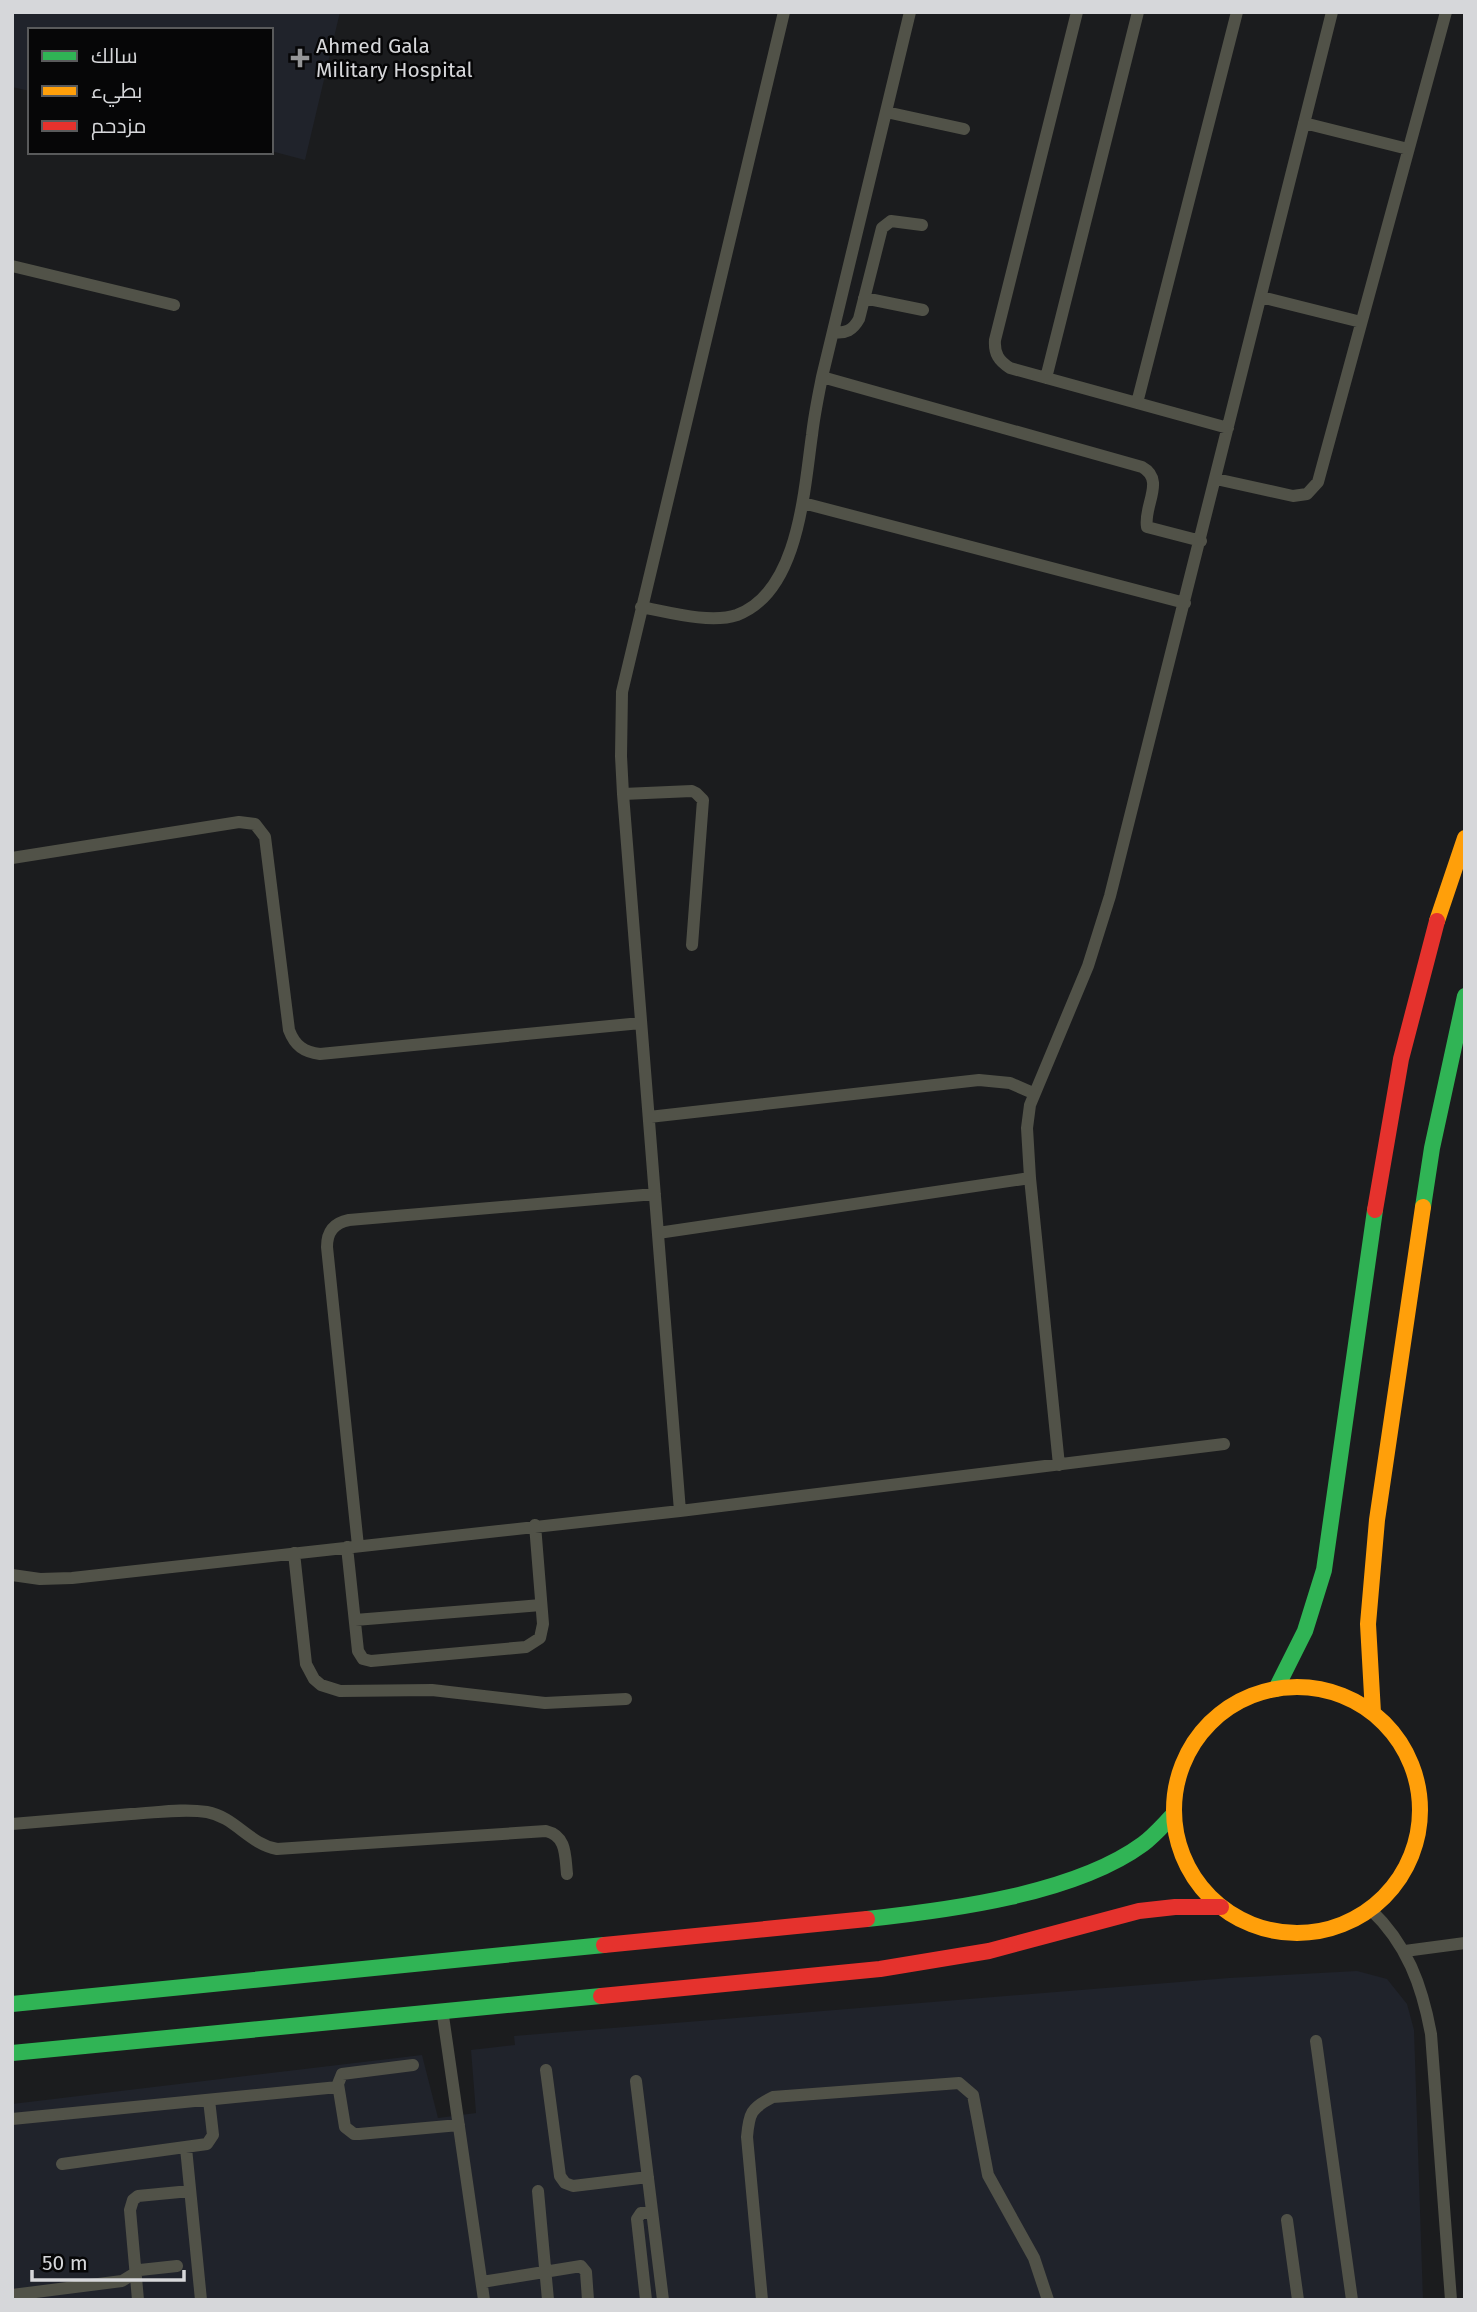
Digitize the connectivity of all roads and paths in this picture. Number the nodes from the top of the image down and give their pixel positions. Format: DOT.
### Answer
graph roads {
  1 [pos="784,12"];
  2 [pos="910,12"];
  3 [pos="1077,12"];
  4 [pos="1138,12"];
  5 [pos="1237,12"];
  6 [pos="1332,12"];
  7 [pos="1446,12"];
  8 [pos="886,112"];
  9 [pos="1304,123"];
  10 [pos="964,129"];
  11 [pos="1408,149"];
  12 [pos="922,225"];
  13 [pos="12,266"];
  14 [pos="1261,297"];
  15 [pos="864,298"];
  16 [pos="174,305"];
  17 [pos="923,310"];
  18 [pos="1361,322"];
  19 [pos="833,332"];
  20 [pos="822,377"];
  21 [pos="1046,378"];
  22 [pos="1137,403"];
  23 [pos="1228,428"];
  24 [pos="1216,479"];
  25 [pos="803,503"];
  26 [pos="1200,541"];
  27 [pos="1185,603"];
  28 [pos="641,607"];
  29 [pos="623,794"];
  30 [pos="1465,838"];
  31 [pos="12,858"];
  32 [pos="692,945"];
  33 [pos="1465,996"];
  34 [pos="641,1023"];
  35 [pos="1033,1093"];
  36 [pos="649,1117"];
  37 [pos="1030,1178"];
  38 [pos="655,1195"];
  39 [pos="658,1233"];
  40 [pos="1224,1444"];
  41 [pos="1059,1465"];
  42 [pos="680,1511"];
  43 [pos="534,1525"];
  44 [pos="353,1546"];
  45 [pos="294,1553"];
  46 [pos="12,1575"];
  47 [pos="541,1605"];
  48 [pos="355,1620"];
  49 [pos="1276,1689"];
  50 [pos="626,1699"];
  51 [pos="1373,1713"];
  52 [pos="1174,1814"];
  53 [pos="12,1824"];
  54 [pos="567,1874"];
  55 [pos="1221,1907"];
  56 [pos="1370,1909"];
  57 [pos="1465,1943"];
  58 [pos="1405,1951"];
  59 [pos="12,2004"];
  60 [pos="442,2012"];
  61 [pos="1316,2041"];
  62 [pos="12,2053"];
  63 [pos="413,2065"];
  64 [pos="546,2070"];
  65 [pos="636,2081"];
  66 [pos="338,2087"];
  67 [pos="209,2100"];
  68 [pos="12,2119"];
  69 [pos="459,2125"];
  70 [pos="186,2148"];
  71 [pos="62,2164"];
  72 [pos="648,2177"];
  73 [pos="190,2191"];
  74 [pos="538,2191"];
  75 [pos="652,2212"];
  76 [pos="1287,2220"];
  77 [pos="177,2266"];
  78 [pos="545,2272"];
  79 [pos="136,2273"];
  80 [pos="482,2282"];
  81 [pos="12,2295"];
  82 [pos="138,2300"];
  83 [pos="201,2300"];
  84 [pos="484,2300"];
  85 [pos="548,2300"];
  86 [pos="588,2300"];
  87 [pos="646,2300"];
  88 [pos="663,2300"];
  89 [pos="762,2300"];
  90 [pos="1048,2300"];
  91 [pos="1298,2300"];
  92 [pos="1352,2300"];
  93 [pos="1451,2300"];
  1 -- 28 [label="lane"];
  2 -- 8 [label="lane"];
  3 -- 21 [label="lane"];
  4 -- 21 [label="lane"];
  5 -- 22 [label="lane"];
  6 -- 9 [label="lane"];
  7 -- 11 [label="lane"];
  8 -- 10 [label="lane"];
  8 -- 19 [label="lane"];
  9 -- 11 [label="lane"];
  9 -- 14 [label="lane"];
  11 -- 18 [label="lane"];
  12 -- 15 [label="lane"];
  13 -- 16 [label="lane"];
  14 -- 18 [label="lane"];
  14 -- 23 [label="lane"];
  15 -- 17 [label="lane"];
  15 -- 19 [label="lane"];
  18 -- 24 [label="lane"];
  19 -- 20 [label="lane"];
  20 -- 25 [label="lane"];
  20 -- 26 [label="lane"];
  21 -- 22 [label="lane"];
  22 -- 23 [label="lane"];
  23 -- 24 [label="lane"];
  24 -- 26 [label="lane"];
  25 -- 27 [label="lane"];
  25 -- 28 [label="lane"];
  26 -- 27 [label="lane"];
  27 -- 35 [label="lane"];
  28 -- 29 [label="lane"];
  29 -- 32 [label="lane"];
  29 -- 34 [label="lane"];
  30 -- 49 [label="main road"];
  31 -- 34 [label="lane"];
  33 -- 51 [label="main road"];
  34 -- 36 [label="lane"];
  35 -- 36 [label="lane"];
  35 -- 37 [label="lane"];
  36 -- 38 [label="lane"];
  37 -- 39 [label="lane"];
  37 -- 41 [label="lane"];
  38 -- 39 [label="lane"];
  38 -- 44 [label="lane"];
  39 -- 42 [label="lane"];
  40 -- 41 [label="lane"];
  41 -- 42 [label="lane"];
  42 -- 43 [label="lane"];
  43 -- 44 [label="lane"];
  43 -- 47 [label="lane"];
  44 -- 45 [label="lane"];
  44 -- 48 [label="lane"];
  45 -- 46 [label="lane"];
  45 -- 50 [label="lane"];
  47 -- 48 [label="lane"];
  47 -- 48 [label="lane"];
  49 -- 51 [label="main road"];
  49 -- 52 [label="main road"];
  51 -- 56 [label="main road"];
  52 -- 55 [label="main road"];
  52 -- 59 [label="main road"];
  53 -- 54 [label="lane"];
  55 -- 56 [label="main road"];
  55 -- 60 [label="main road"];
  56 -- 58 [label="lane"];
  57 -- 58 [label="lane"];
  58 -- 93 [label="lane"];
  60 -- 62 [label="main road"];
  60 -- 69 [label="lane"];
  61 -- 92 [label="lane"];
  63 -- 66 [label="lane"];
  64 -- 72 [label="lane"];
  65 -- 72 [label="lane"];
  66 -- 67 [label="lane"];
  66 -- 69 [label="lane"];
  67 -- 68 [label="lane"];
  67 -- 70 [label="lane"];
  69 -- 80 [label="lane"];
  70 -- 71 [label="lane"];
  70 -- 73 [label="lane"];
  72 -- 75 [label="lane"];
  73 -- 79 [label="lane"];
  73 -- 83 [label="lane"];
  74 -- 78 [label="lane"];
  75 -- 87 [label="lane"];
  75 -- 88 [label="lane"];
  76 -- 91 [label="lane"];
  77 -- 79 [label="lane"];
  78 -- 80 [label="lane"];
  78 -- 85 [label="lane"];
  78 -- 86 [label="lane"];
  79 -- 81 [label="lane"];
  79 -- 82 [label="lane"];
  80 -- 84 [label="lane"];
  89 -- 90 [label="lane"];
}
